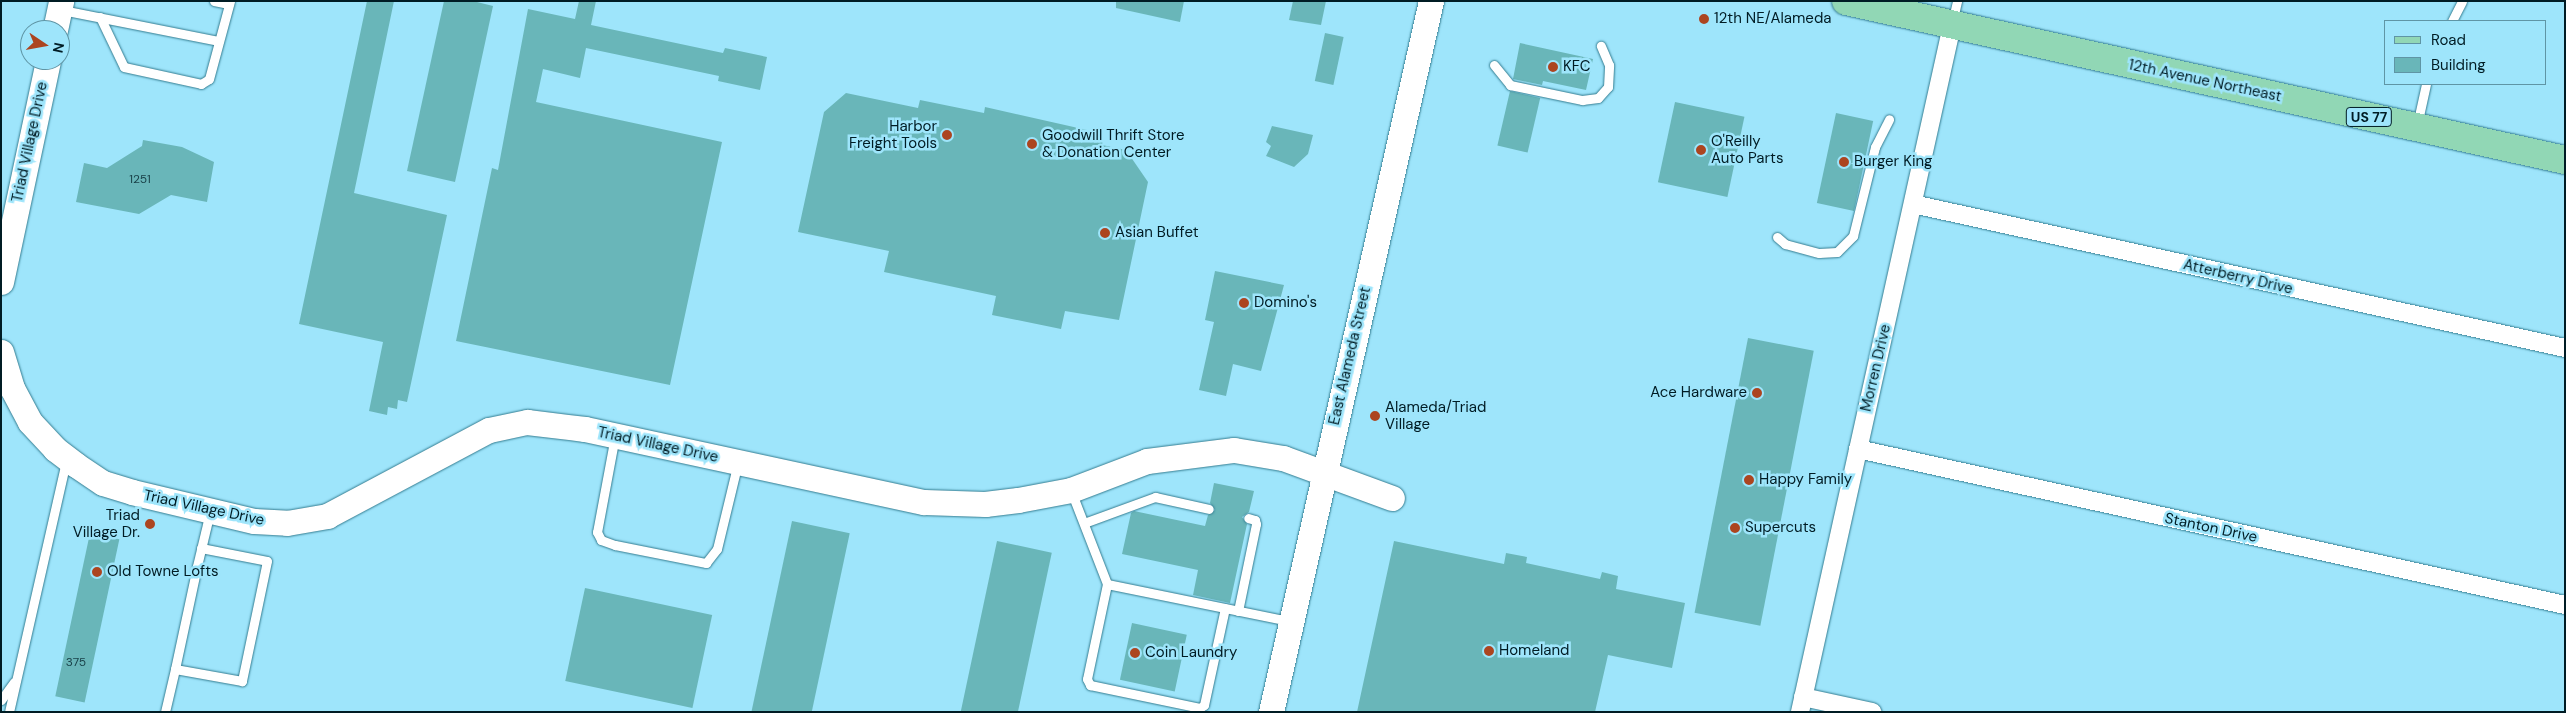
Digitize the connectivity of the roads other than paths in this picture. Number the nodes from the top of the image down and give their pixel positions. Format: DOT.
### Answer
graph roads {
  1 [pos="214,1"];
  2 [pos="1430,1"];
  3 [pos="1846,1"];
  4 [pos="2462,1"];
  5 [pos="229,3"];
  6 [pos="58,13"];
  7 [pos="1955,13"];
  8 [pos="100,17"];
  9 [pos="2452,20"];
  10 [pos="218,41"];
  11 [pos="1601,46"];
  12 [pos="1494,65"];
  13 [pos="46,70"];
  14 [pos="2426,85"];
  15 [pos="1889,119"];
  16 [pos="2416,127"];
  17 [pos="2565,160"];
  18 [pos="1913,204"];
  19 [pos="1777,237"];
  20 [pos="2,269"];
  21 [pos="2565,348"];
  22 [pos="1,352"];
  23 [pos="615,435"];
  24 [pos="1858,449"];
  25 [pos="67,458"];
  26 [pos="738,462"];
  27 [pos="1324,471"];
  28 [pos="1071,490"];
  29 [pos="1392,498"];
  30 [pos="1209,509"];
  31 [pos="210,512"];
  32 [pos="1251,519"];
  33 [pos="1084,523"];
  34 [pos="201,548"];
  35 [pos="1107,584"];
  36 [pos="2565,605"];
  37 [pos="1225,608"];
  38 [pos="1238,611"];
  39 [pos="1291,622"];
  40 [pos="175,669"];
  41 [pos="18,678"];
  42 [pos="1,700"];
  43 [pos="1801,704"];
  44 [pos="9,712"];
  45 [pos="165,712"];
  46 [pos="1271,712"];
  47 [pos="1872,712"];
  1 -- 5 [label="lane"];
  2 -- 27 [label="street, East Alameda Street"];
  3 -- 7 [label="main road, 12th Avenue Northeast / US 77"];
  4 -- 9 [label="lane"];
  5 -- 10 [label="lane"];
  6 -- 8 [label="lane"];
  7 -- 16 [label="main road, 12th Avenue Northeast / US 77"];
  7 -- 18 [label="street, Morren Drive"];
  8 -- 10 [label="lane"];
  8 -- 10 [label="lane"];
  11 -- 12 [label="lane"];
  13 -- 20 [label="street, Triad Village Drive"];
  14 -- 16 [label="lane"];
  15 -- 19 [label="lane"];
  16 -- 17 [label="main road, 12th Avenue Northeast / US 77"];
  18 -- 21 [label="street, Atterberry Drive"];
  18 -- 24 [label="street, Morren Drive"];
  22 -- 25 [label="street, Triad Village Drive"];
  23 -- 26 [label="street, Triad Village Drive"];
  23 -- 26 [label="lane"];
  23 -- 31 [label="street, Triad Village Drive"];
  24 -- 36 [label="street, Stanton Drive"];
  24 -- 43 [label="street, Morren Drive"];
  25 -- 31 [label="street, Triad Village Drive"];
  25 -- 41 [label="lane"];
  26 -- 28 [label="street, Triad Village Drive"];
  27 -- 28 [label="street, Triad Village Drive"];
  27 -- 29 [label="street, Triad Village Drive"];
  27 -- 39 [label="street, East Alameda Street"];
  28 -- 33 [label="lane"];
  30 -- 33 [label="lane"];
  31 -- 34 [label="lane"];
  32 -- 38 [label="lane"];
  33 -- 35 [label="lane"];
  34 -- 40 [label="lane"];
  34 -- 40 [label="lane"];
  35 -- 37 [label="lane"];
  35 -- 37 [label="lane"];
  37 -- 38 [label="lane"];
  38 -- 39 [label="lane"];
  39 -- 46 [label="street, East Alameda Street"];
  40 -- 45 [label="lane"];
  41 -- 42 [label="lane"];
  41 -- 44 [label="lane"];
  43 -- 47 [label="street"];
}
